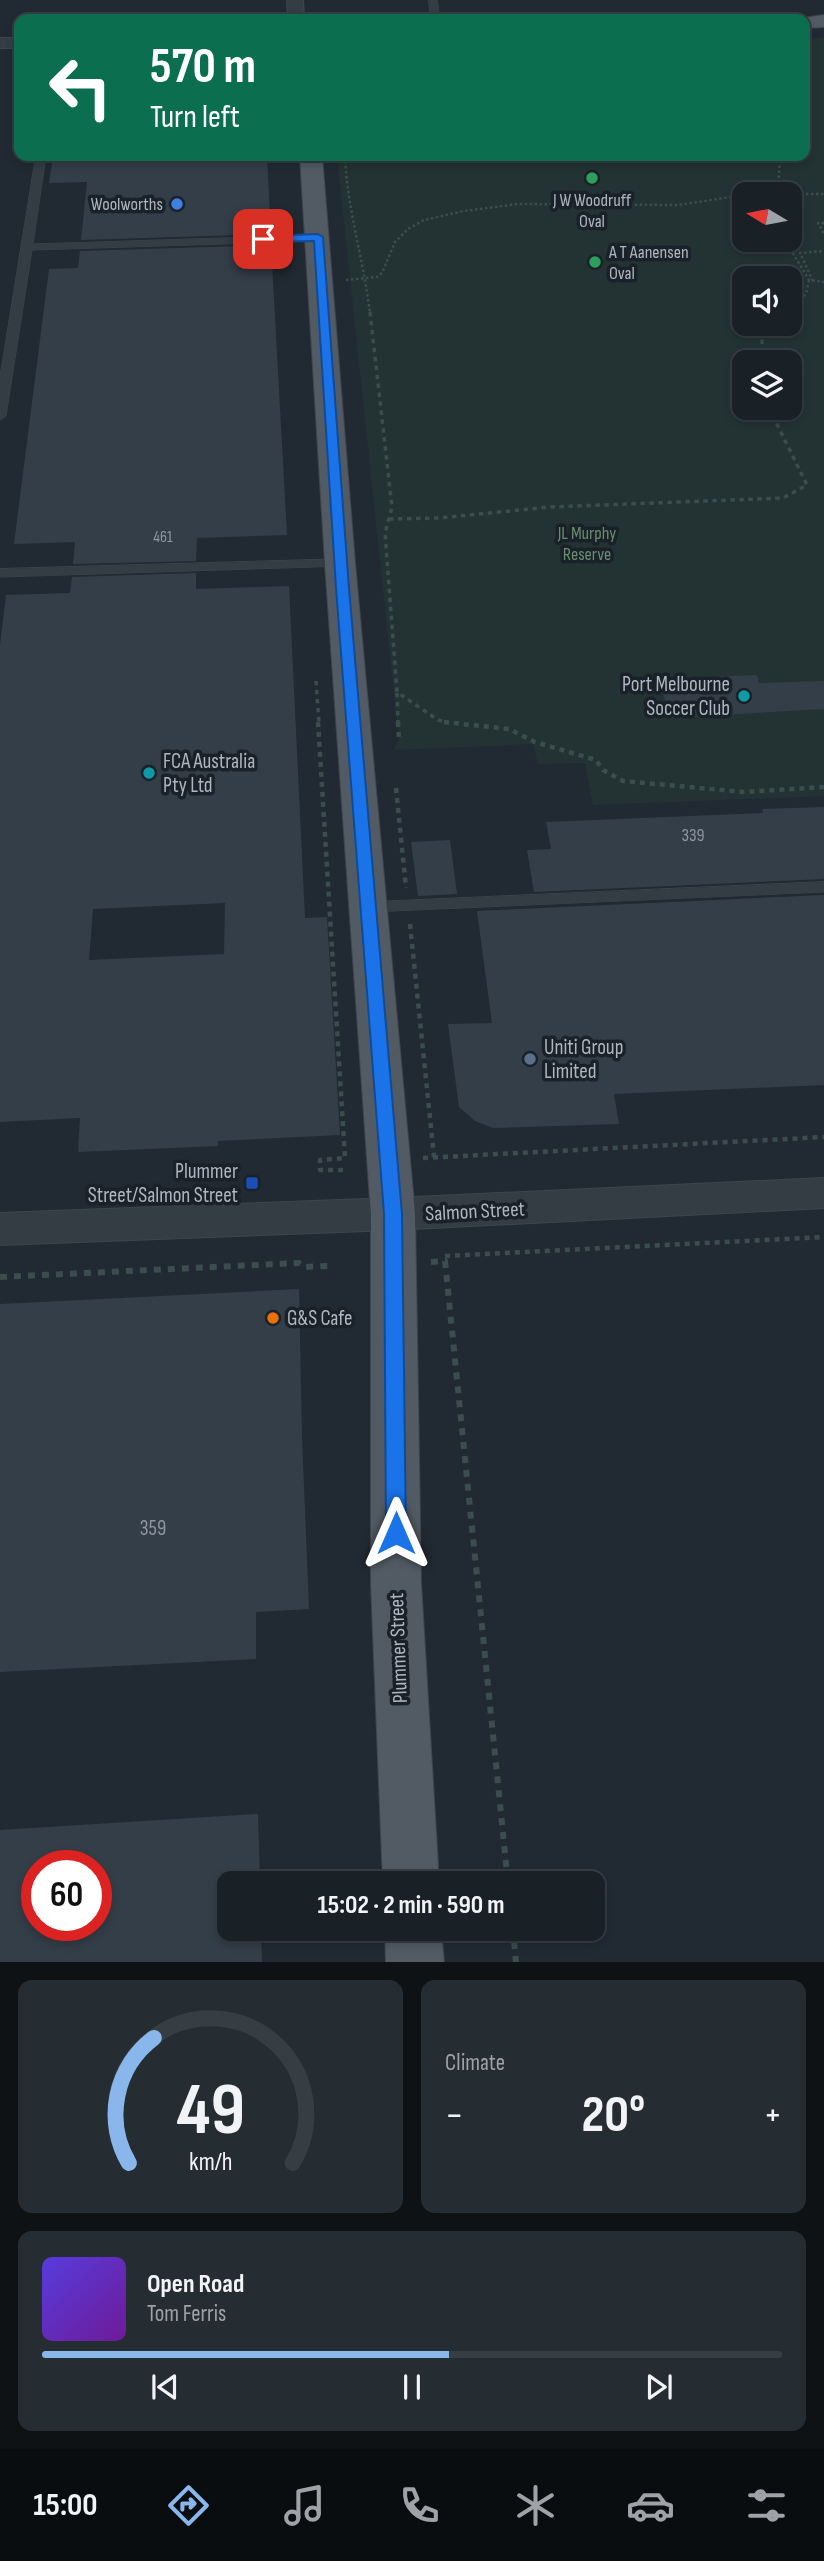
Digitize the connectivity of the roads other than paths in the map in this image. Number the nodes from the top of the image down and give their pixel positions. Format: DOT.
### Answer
graph roads {
  1 [pos="40,161"];
  2 [pos="311,161"];
  3 [pos="318,237"];
  4 [pos="27,247"];
  5 [pos="6,345"];
  6 [pos="0,416"];
  7 [pos="340,563"];
  8 [pos="0,573"];
  9 [pos="824,887"];
  10 [pos="389,907"];
  11 [pos="824,1193"];
  12 [pos="393,1214"];
  13 [pos="0,1229"];
  14 [pos="410,1871"];
  15 [pos="414,1941"];
  16 [pos="415,1962"];
  1 -- 4 [label="lane"];
  2 -- 3 [label="main road, Plummer Street"];
  3 -- 4 [label="lane"];
  3 -- 7 [label="main road, Plummer Street"];
  4 -- 5 [label="lane"];
  5 -- 6 [label="lane"];
  7 -- 8 [label="lane"];
  7 -- 10 [label="main road, Plummer Street"];
  9 -- 10 [label="lane"];
  10 -- 12 [label="main road, Plummer Street"];
  11 -- 12 [label="street, Salmon Street"];
  12 -- 13 [label="street, Salmon Street"];
  12 -- 14 [label="main road, Plummer Street"];
  15 -- 16 [label="main road"];
}
